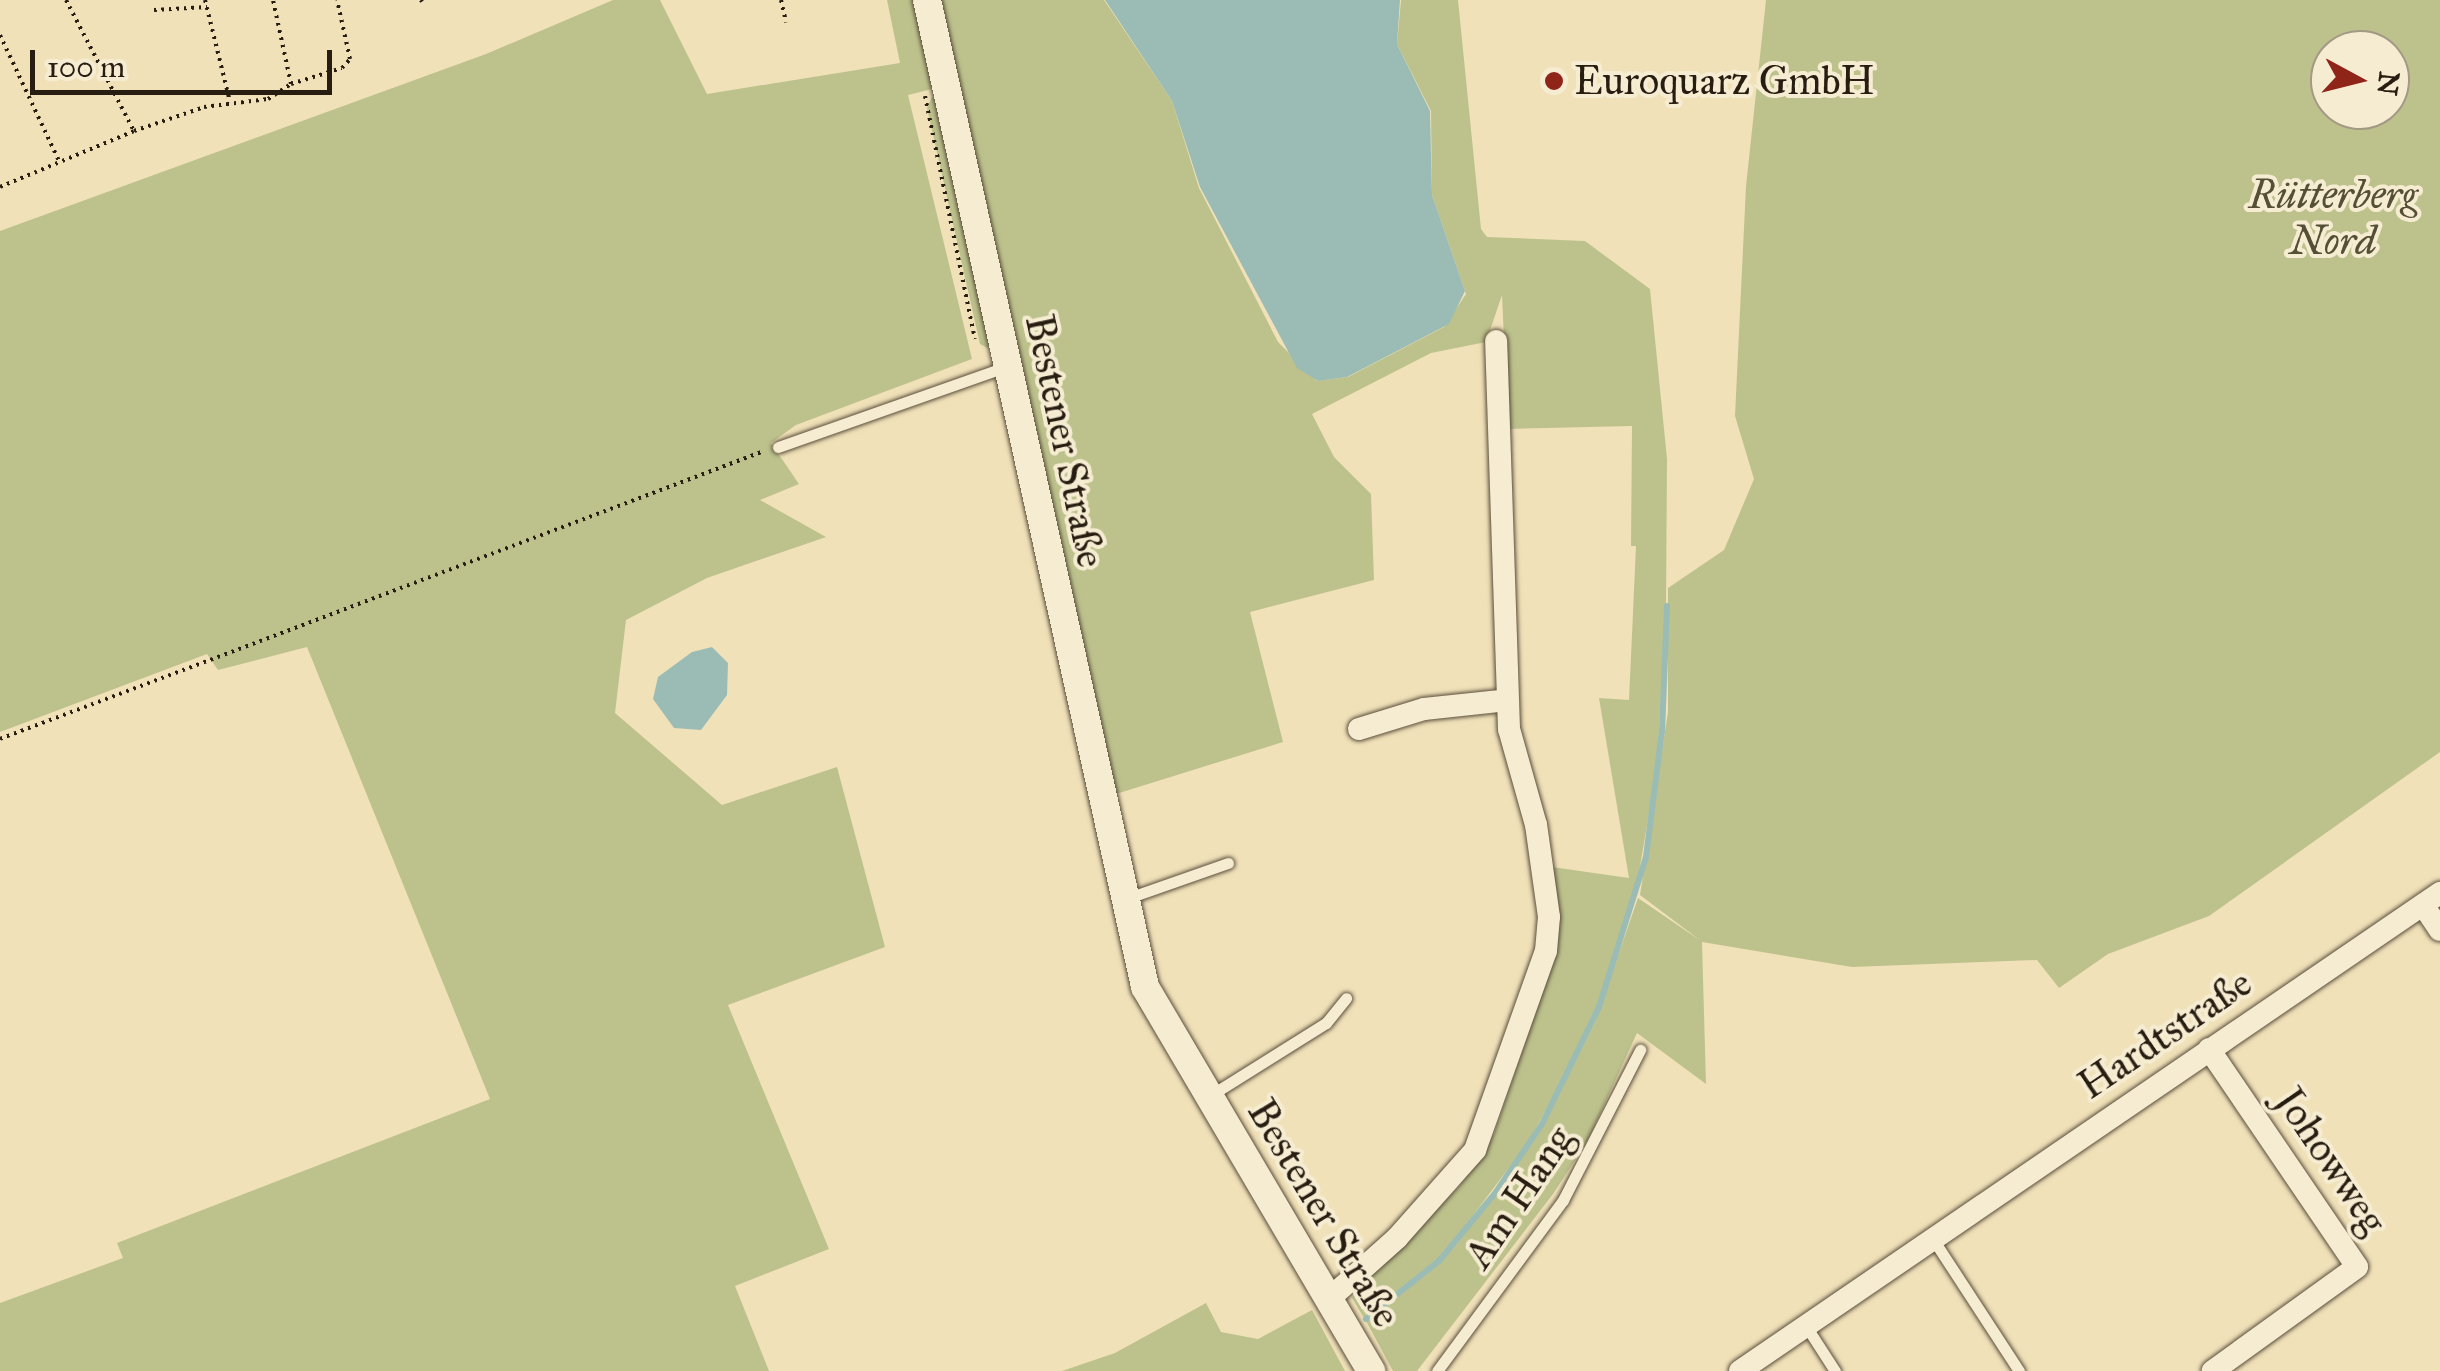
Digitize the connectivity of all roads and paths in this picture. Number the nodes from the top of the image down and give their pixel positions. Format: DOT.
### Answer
graph roads {
  1 [pos="66,0"];
  2 [pos="272,0"];
  3 [pos="337,0"];
  4 [pos="781,0"];
  5 [pos="927,0"];
  6 [pos="206,3"];
  7 [pos="154,10"];
  8 [pos="786,22"];
  9 [pos="0,34"];
  10 [pos="291,84"];
  11 [pos="230,102"];
  12 [pos="134,131"];
  13 [pos="59,160"];
  14 [pos="0,187"];
  15 [pos="1496,341"];
  16 [pos="1008,366"];
  17 [pos="778,447"];
  18 [pos="1508,700"];
  19 [pos="1360,729"];
  20 [pos="0,738"];
  21 [pos="1228,863"];
  22 [pos="1124,899"];
  23 [pos="2431,899"];
  24 [pos="2440,930"];
  25 [pos="1346,998"];
  26 [pos="2209,1049"];
  27 [pos="1640,1050"];
  28 [pos="1208,1097"];
  29 [pos="1933,1239"];
  30 [pos="1333,1303"];
  31 [pos="1806,1326"];
  32 [pos="1371,1371"];
  33 [pos="1437,1371"];
  34 [pos="1740,1371"];
  35 [pos="1835,1371"];
  36 [pos="2019,1371"];
  37 [pos="2213,1371"];
  1 -- 12 [label="path"];
  2 -- 10 [label="path"];
  3 -- 10 [label="path"];
  4 -- 8 [label="path"];
  5 -- 16 [label="street, Bestener Straße"];
  6 -- 7 [label="path"];
  6 -- 11 [label="path"];
  9 -- 13 [label="path"];
  10 -- 11 [label="path"];
  11 -- 12 [label="path"];
  12 -- 13 [label="path"];
  13 -- 14 [label="path"];
  15 -- 18 [label="street"];
  16 -- 17 [label="lane"];
  16 -- 22 [label="street, Bestener Straße"];
  17 -- 20 [label="path"];
  18 -- 19 [label="street"];
  18 -- 30 [label="street"];
  21 -- 22 [label="lane"];
  22 -- 28 [label="street, Bestener Straße"];
  23 -- 24 [label="street"];
  23 -- 26 [label="street, Hardtstraße"];
  25 -- 28 [label="lane, Bestener Straße"];
  26 -- 29 [label="street, Hardtstraße"];
  26 -- 37 [label="street, Johowweg"];
  27 -- 33 [label="lane, Am Hang"];
  28 -- 30 [label="street, Bestener Straße"];
  29 -- 31 [label="street, Hardtstraße"];
  29 -- 36 [label="lane"];
  30 -- 32 [label="street, Bestener Straße"];
  31 -- 34 [label="street, Hardtstraße"];
  31 -- 35 [label="lane"];
}
